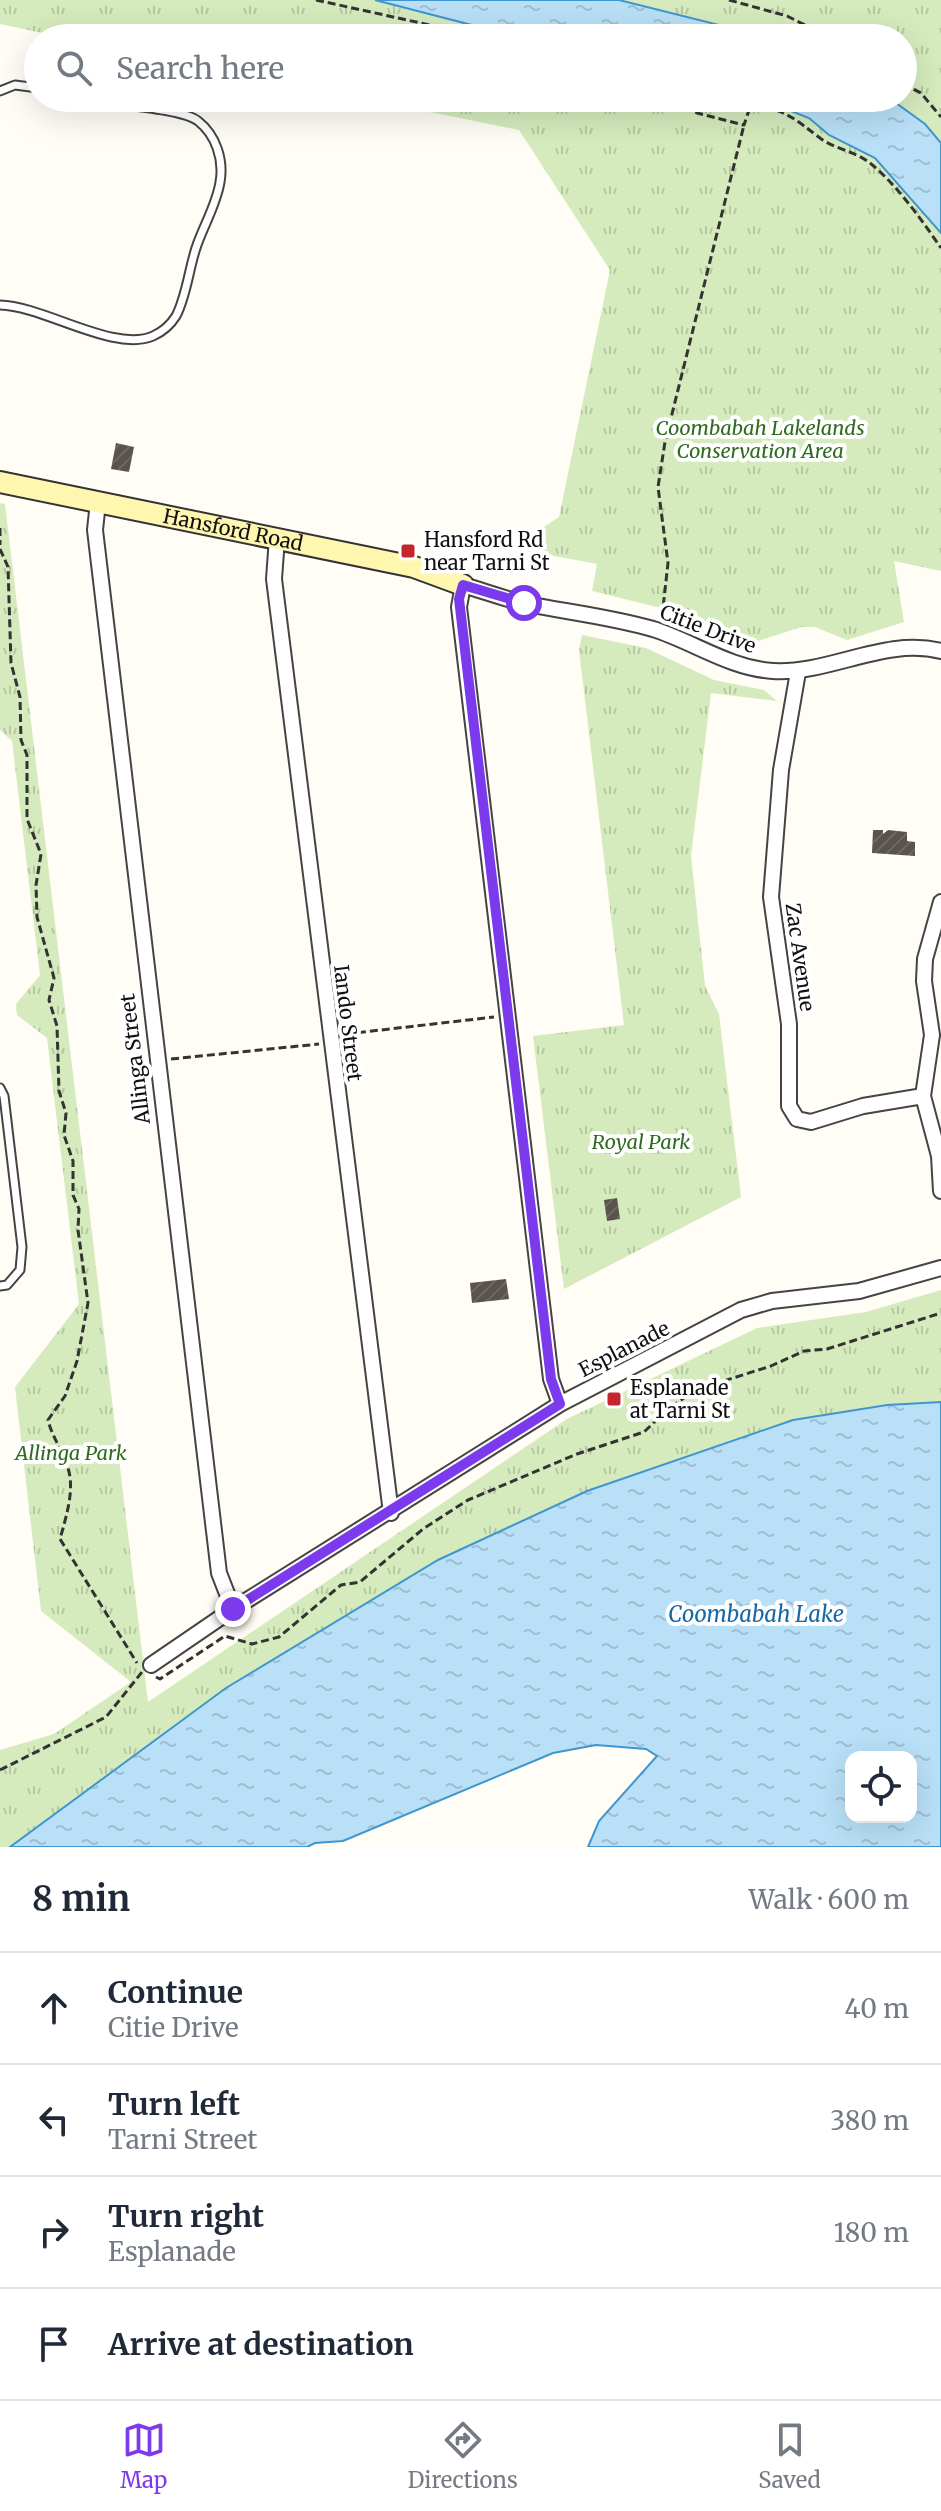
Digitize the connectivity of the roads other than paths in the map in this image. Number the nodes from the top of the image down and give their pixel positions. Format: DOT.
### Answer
graph roads {
  1 [pos="24,86"];
  2 [pos="0,91"];
  3 [pos="166,112"];
  4 [pos="0,305"];
  5 [pos="0,482"];
  6 [pos="98,502"];
  7 [pos="277,538"];
  8 [pos="463,585"];
  9 [pos="941,651"];
  10 [pos="798,672"];
  11 [pos="941,902"];
  12 [pos="936,1035"];
  13 [pos="0,1088"];
  14 [pos="923,1096"];
  15 [pos="0,1177"];
  16 [pos="12,1177"];
  17 [pos="941,1191"];
  18 [pos="941,1268"];
  19 [pos="0,1286"];
  20 [pos="560,1404"];
  21 [pos="391,1513"];
  22 [pos="233,1609"];
  23 [pos="147,1668"];
  1 -- 2 [label="lane"];
  3 -- 4 [label="lane"];
  5 -- 6 [label="street, Hansford Road"];
  6 -- 7 [label="street, Hansford Road"];
  6 -- 22 [label="street, Allinga Street"];
  7 -- 8 [label="street, Hansford Road"];
  7 -- 21 [label="street, Iando Street"];
  8 -- 10 [label="street, Citie Drive"];
  8 -- 20 [label="street"];
  9 -- 10 [label="street, Citie Drive"];
  10 -- 14 [label="street, Zac Avenue"];
  11 -- 12 [label="street"];
  12 -- 14 [label="street"];
  13 -- 16 [label="lane"];
  14 -- 17 [label="street"];
  15 -- 16 [label="lane"];
  16 -- 19 [label="lane"];
  18 -- 20 [label="street, Esplanade"];
  20 -- 21 [label="street, Esplanade"];
  21 -- 22 [label="street, Esplanade"];
  22 -- 23 [label="street, Esplanade"];
}
